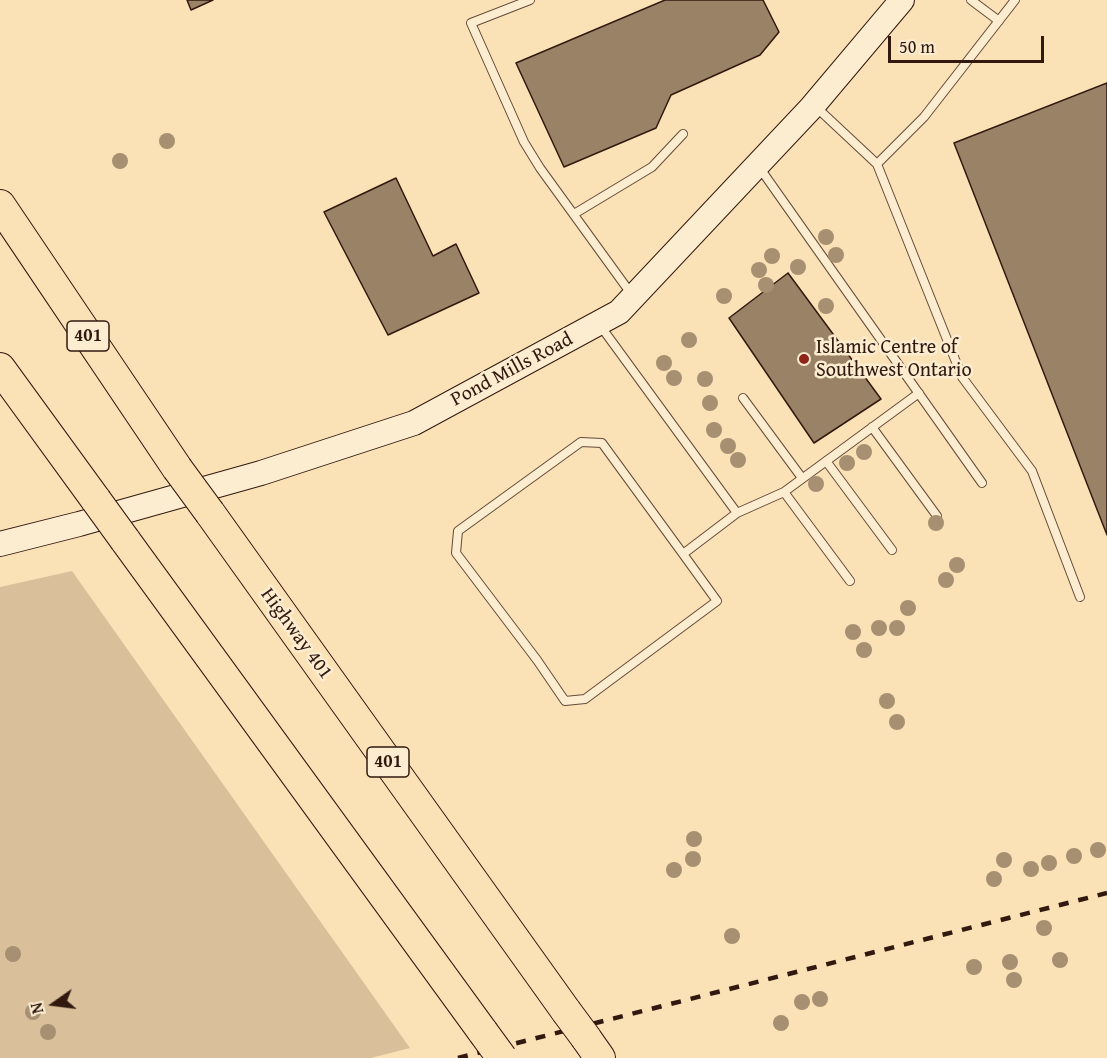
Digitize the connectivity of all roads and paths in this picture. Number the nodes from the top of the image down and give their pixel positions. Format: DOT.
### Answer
graph roads {
  1 [pos="530,0"];
  2 [pos="902,0"];
  3 [pos="971,0"];
  4 [pos="1016,0"];
  5 [pos="999,21"];
  6 [pos="814,104"];
  7 [pos="683,134"];
  8 [pos="877,164"];
  9 [pos="757,165"];
  10 [pos="0,205"];
  11 [pos="574,214"];
  12 [pos="634,296"];
  13 [pos="599,323"];
  14 [pos="0,369"];
  15 [pos="919,393"];
  16 [pos="743,398"];
  17 [pos="872,427"];
  18 [pos="826,461"];
  19 [pos="802,478"];
  20 [pos="982,483"];
  21 [pos="784,492"];
  22 [pos="737,513"];
  23 [pos="937,516"];
  24 [pos="0,544"];
  25 [pos="892,550"];
  26 [pos="683,554"];
  27 [pos="850,581"];
  28 [pos="1080,597"];
  29 [pos="593,1048"];
  30 [pos="502,1058"];
  1 -- 11 [label="lane"];
  2 -- 6 [label="main road, Pond Mills Road"];
  3 -- 5 [label="lane"];
  4 -- 5 [label="lane"];
  5 -- 8 [label="lane"];
  6 -- 8 [label="lane"];
  6 -- 9 [label="main road, Pond Mills Road"];
  7 -- 11 [label="lane"];
  8 -- 28 [label="lane"];
  9 -- 12 [label="main road, Pond Mills Road"];
  9 -- 15 [label="lane"];
  10 -- 29 [label="highway, Highway 401 / 401, bridge"];
  11 -- 12 [label="lane"];
  12 -- 13 [label="main road, Pond Mills Road"];
  13 -- 22 [label="lane"];
  13 -- 24 [label="main road, Pond Mills Road"];
  14 -- 30 [label="highway, bridge"];
  15 -- 17 [label="lane"];
  15 -- 20 [label="lane"];
  16 -- 19 [label="lane"];
  17 -- 18 [label="lane"];
  17 -- 23 [label="lane"];
  18 -- 19 [label="lane"];
  18 -- 25 [label="lane"];
  19 -- 21 [label="lane"];
  21 -- 22 [label="lane"];
  21 -- 27 [label="lane"];
  22 -- 26 [label="lane"];
  26 -- 26 [label="lane"];
}
